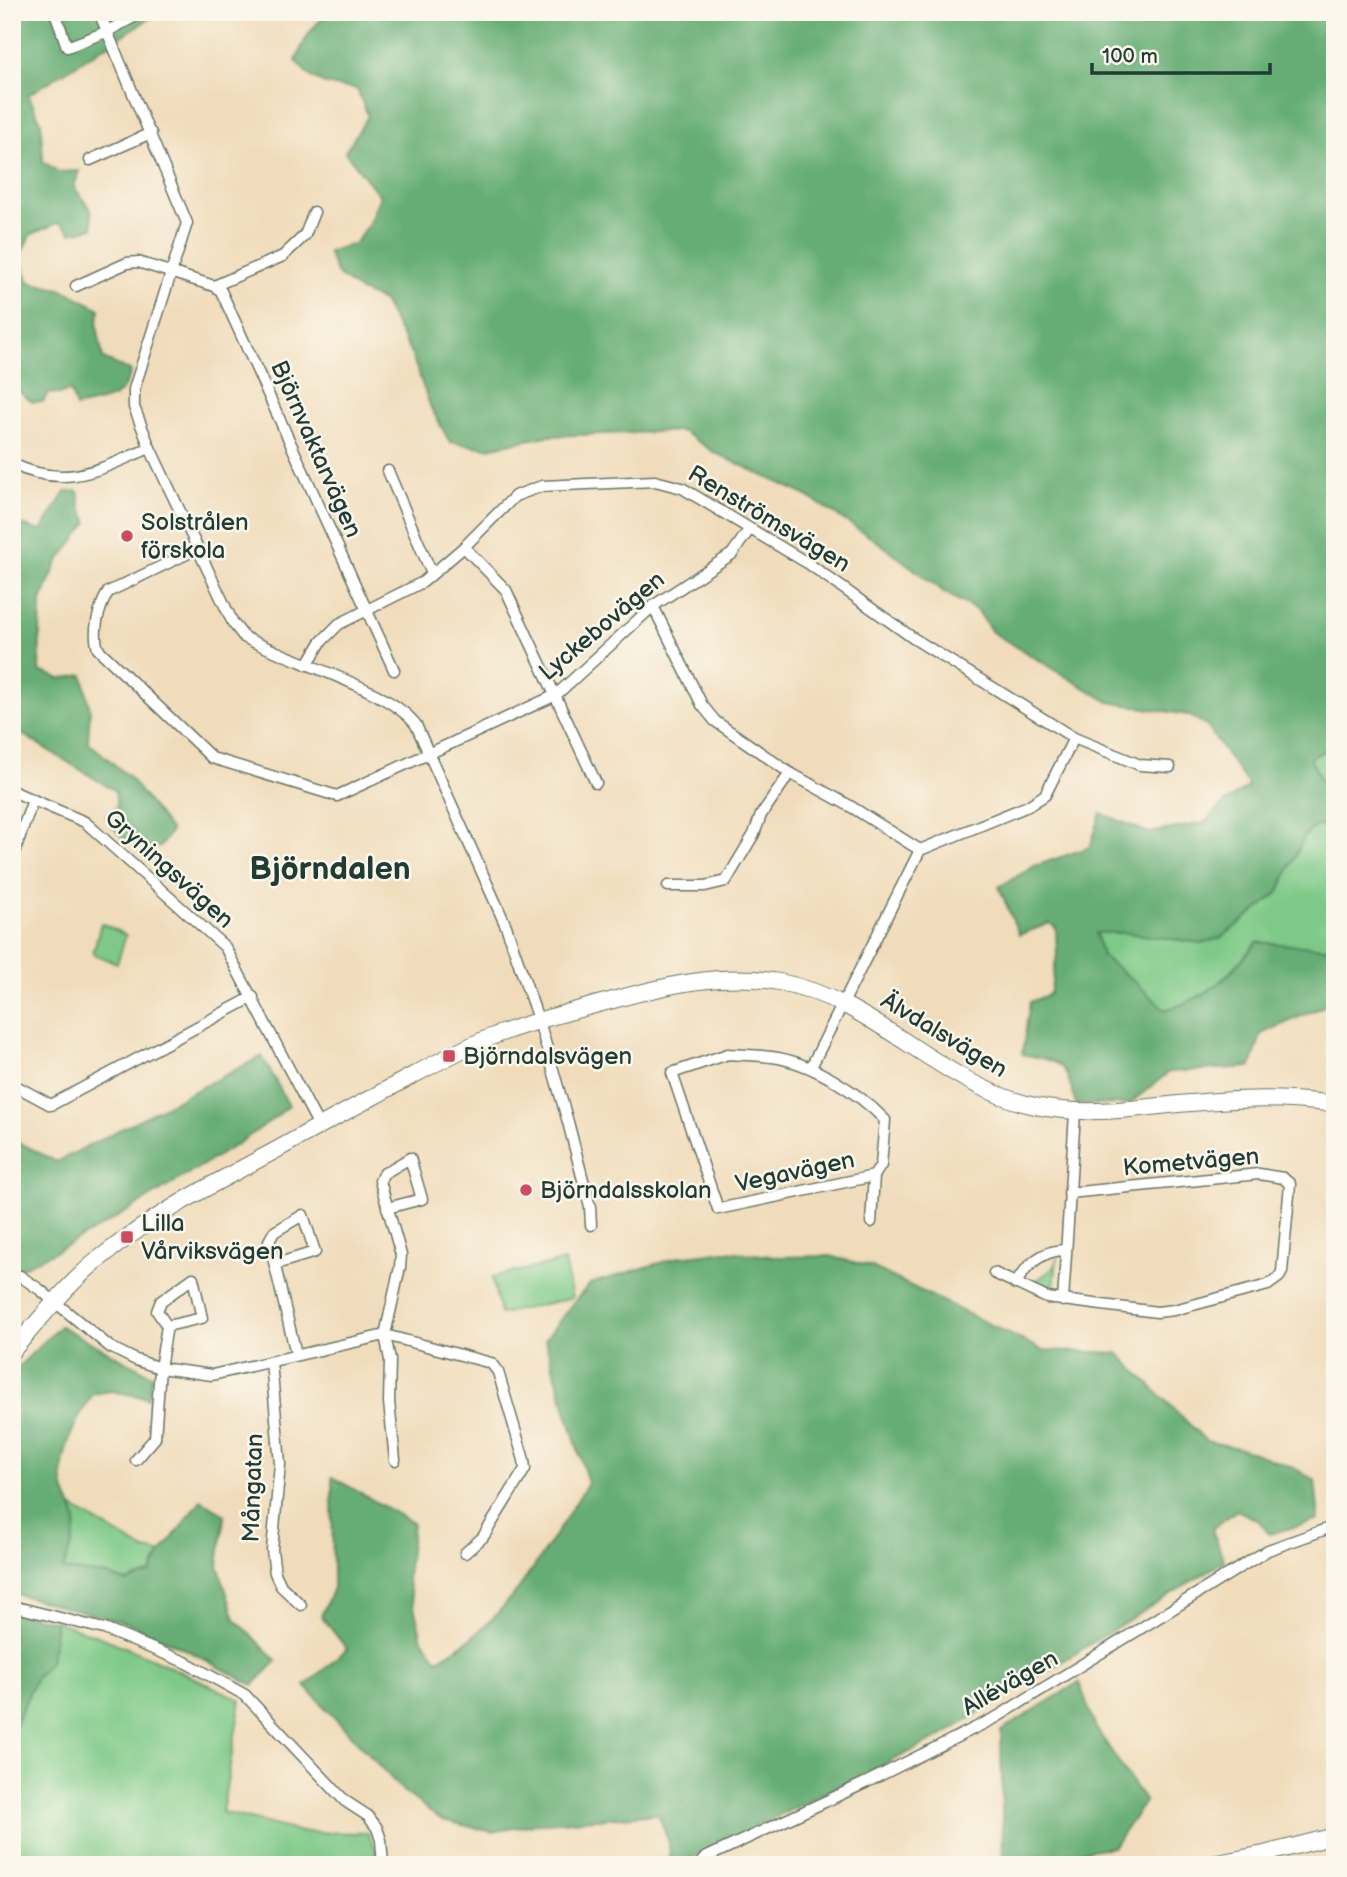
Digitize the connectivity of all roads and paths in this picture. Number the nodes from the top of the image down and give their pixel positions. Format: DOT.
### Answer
graph roads {
  1 [pos="55,12"];
  2 [pos="99,12"];
  3 [pos="143,12"];
  4 [pos="106,32"];
  5 [pos="151,133"];
  6 [pos="90,160"];
  7 [pos="314,212"];
  8 [pos="172,274"];
  9 [pos="76,286"];
  10 [pos="214,286"];
  11 [pos="150,448"];
  12 [pos="12,464"];
  13 [pos="388,471"];
  14 [pos="749,530"];
  15 [pos="464,547"];
  16 [pos="197,549"];
  17 [pos="432,574"];
  18 [pos="653,606"];
  19 [pos="366,610"];
  20 [pos="307,665"];
  21 [pos="394,670"];
  22 [pos="556,695"];
  23 [pos="1074,738"];
  24 [pos="430,753"];
  25 [pos="1170,767"];
  26 [pos="790,773"];
  27 [pos="596,783"];
  28 [pos="12,790"];
  29 [pos="33,800"];
  30 [pos="920,850"];
  31 [pos="12,858"];
  32 [pos="668,886"];
  33 [pos="253,997"];
  34 [pos="843,1003"];
  35 [pos="538,1021"];
  36 [pos="811,1067"];
  37 [pos="12,1084"];
  38 [pos="1335,1104"];
  39 [pos="1075,1113"];
  40 [pos="319,1126"];
  41 [pos="874,1176"];
  42 [pos="1069,1193"];
  43 [pos="387,1208"];
  44 [pos="871,1222"];
  45 [pos="591,1225"];
  46 [pos="1065,1250"];
  47 [pos="276,1264"];
  48 [pos="994,1273"];
  49 [pos="12,1275"];
  50 [pos="1015,1284"];
  51 [pos="1063,1301"];
  52 [pos="55,1303"];
  53 [pos="167,1326"];
  54 [pos="385,1335"];
  55 [pos="12,1351"];
  56 [pos="296,1354"];
  57 [pos="271,1362"];
  58 [pos="160,1368"];
  59 [pos="136,1460"];
  60 [pos="395,1460"];
  61 [pos="1335,1527"];
  62 [pos="465,1553"];
  63 [pos="301,1605"];
  64 [pos="12,1606"];
  65 [pos="1335,1836"];
  66 [pos="383,1865"];
  67 [pos="699,1865"];
  68 [pos="1207,1865"];
  1 -- 4 [label="street"];
  2 -- 4 [label="street"];
  3 -- 4 [label="street"];
  4 -- 5 [label="street"];
  5 -- 6 [label="street"];
  5 -- 8 [label="street"];
  7 -- 10 [label="street"];
  8 -- 9 [label="street"];
  8 -- 10 [label="street"];
  8 -- 11 [label="street"];
  10 -- 19 [label="street, Björnvaktarvägen"];
  11 -- 12 [label="street"];
  11 -- 16 [label="street"];
  13 -- 17 [label="street"];
  14 -- 15 [label="street, Renströmsvägen"];
  14 -- 18 [label="street, Lyckebovägen"];
  14 -- 23 [label="street, Renströmsvägen"];
  15 -- 17 [label="street, Renströmsvägen"];
  15 -- 22 [label="street"];
  16 -- 20 [label="street"];
  16 -- 24 [label="street, Lyckebovägen"];
  17 -- 19 [label="street, Renströmsvägen"];
  18 -- 22 [label="street, Lyckebovägen"];
  18 -- 26 [label="street"];
  19 -- 20 [label="street, Renströmsvägen"];
  19 -- 21 [label="street, Björnvaktarvägen"];
  20 -- 24 [label="street"];
  22 -- 24 [label="street, Lyckebovägen"];
  22 -- 27 [label="street"];
  23 -- 25 [label="street, Renströmsvägen"];
  23 -- 30 [label="street"];
  24 -- 35 [label="street"];
  26 -- 30 [label="street"];
  26 -- 32 [label="street"];
  28 -- 29 [label="street, Gryningsvägen"];
  29 -- 31 [label="street"];
  29 -- 33 [label="street, Gryningsvägen"];
  30 -- 34 [label="street"];
  33 -- 37 [label="street"];
  33 -- 40 [label="street, Gryningsvägen"];
  34 -- 35 [label="street, Älvdalsvägen"];
  34 -- 36 [label="street"];
  34 -- 39 [label="street, Älvdalsvägen"];
  35 -- 40 [label="street"];
  35 -- 45 [label="street"];
  36 -- 41 [label="street, Vegavägen"];
  36 -- 41 [label="street, Vegavägen"];
  38 -- 39 [label="street, Älvdalsvägen"];
  39 -- 42 [label="street"];
  40 -- 52 [label="street"];
  41 -- 44 [label="street, Vegavägen"];
  42 -- 46 [label="street"];
  42 -- 51 [label="street, Kometvägen"];
  43 -- 43 [label="street"];
  43 -- 54 [label="street"];
  46 -- 50 [label="street"];
  46 -- 51 [label="street"];
  47 -- 47 [label="street"];
  47 -- 56 [label="street"];
  48 -- 50 [label="street, Kometvägen"];
  49 -- 52 [label="street"];
  50 -- 51 [label="street, Kometvägen"];
  52 -- 55 [label="street"];
  52 -- 58 [label="street"];
  53 -- 53 [label="street"];
  53 -- 58 [label="street"];
  54 -- 56 [label="street"];
  54 -- 60 [label="street"];
  54 -- 62 [label="street"];
  56 -- 57 [label="street"];
  57 -- 58 [label="street"];
  57 -- 63 [label="street, Mångatan"];
  58 -- 59 [label="street"];
  61 -- 67 [label="street, Allévägen"];
  64 -- 66 [label="street"];
  65 -- 68 [label="street"];
}
